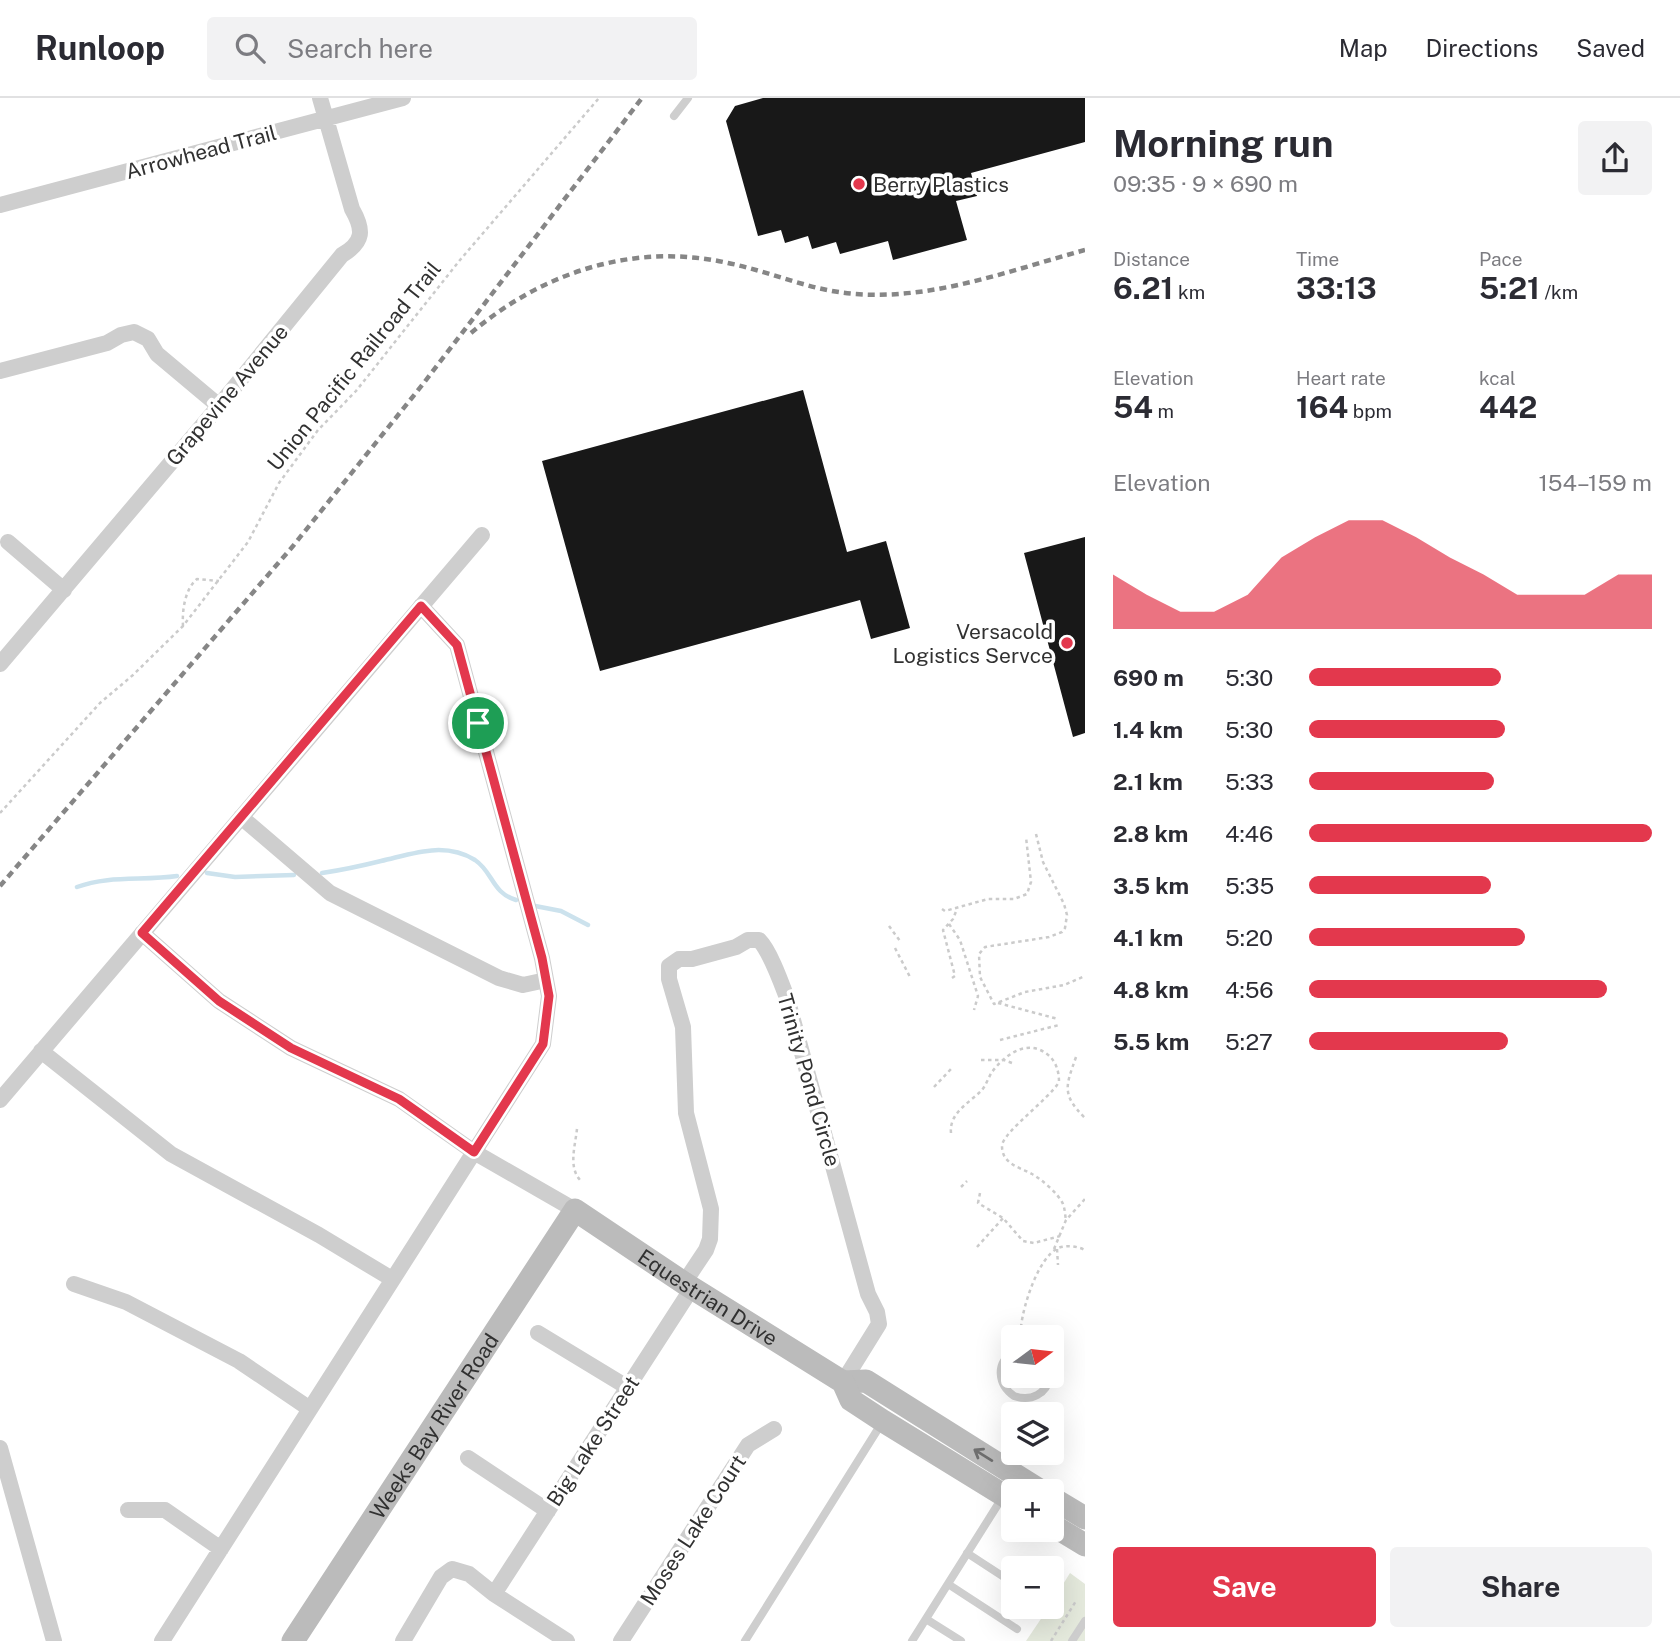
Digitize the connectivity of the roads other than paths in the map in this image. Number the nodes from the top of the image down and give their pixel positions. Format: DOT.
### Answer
graph roads {
  1 [pos="320,98"];
  2 [pos="403,98"];
  3 [pos="688,98"];
  4 [pos="674,116"];
  5 [pos="326,118"];
  6 [pos="0,205"];
  7 [pos="0,371"];
  8 [pos="219,406"];
  9 [pos="482,535"];
  10 [pos="8,542"];
  11 [pos="64,590"];
  12 [pos="421,606"];
  13 [pos="0,664"];
  14 [pos="241,817"];
  15 [pos="142,933"];
  16 [pos="546,980"];
  17 [pos="41,1051"];
  18 [pos="0,1100"];
  19 [pos="474,1152"];
  20 [pos="575,1210"];
  21 [pos="392,1279"];
  22 [pos="74,1284"];
  23 [pos="688,1285"];
  24 [pos="538,1334"];
  25 [pos="843,1382"];
  26 [pos="627,1387"];
  27 [pos="1006,1388"];
  28 [pos="1045,1388"];
  29 [pos="310,1409"];
  30 [pos="883,1422"];
  31 [pos="774,1429"];
  32 [pos="0,1448"];
  33 [pos="468,1458"];
  34 [pos="1022,1479"];
  35 [pos="1001,1494"];
  36 [pos="1064,1505"];
  37 [pos="1001,1507"];
  38 [pos="128,1510"];
  39 [pos="548,1511"];
  40 [pos="1085,1518"];
  41 [pos="1064,1532"];
  42 [pos="1085,1545"];
  43 [pos="221,1549"];
  44 [pos="967,1553"];
  45 [pos="1001,1575"];
  46 [pos="948,1584"];
  47 [pos="494,1594"];
  48 [pos="926,1619"];
  49 [pos="1085,1621"];
  50 [pos="1017,1629"];
  51 [pos="54,1641"];
  52 [pos="162,1641"];
  53 [pos="293,1641"];
  54 [pos="403,1641"];
  55 [pos="566,1641"];
  56 [pos="621,1641"];
  57 [pos="745,1641"];
  58 [pos="912,1641"];
  59 [pos="961,1641"];
  60 [pos="1072,1641"];
  1 -- 5 [label="street, Grapevine Avenue"];
  2 -- 5 [label="street, Arrowhead Trail"];
  3 -- 4 [label="lane"];
  5 -- 6 [label="street, Arrowhead Trail"];
  5 -- 8 [label="street, Grapevine Avenue"];
  7 -- 8 [label="street"];
  8 -- 11 [label="street, Grapevine Avenue"];
  9 -- 12 [label="street"];
  10 -- 11 [label="street"];
  11 -- 13 [label="street, Grapevine Avenue"];
  12 -- 14 [label="street"];
  12 -- 16 [label="street"];
  14 -- 15 [label="street"];
  14 -- 16 [label="street"];
  15 -- 17 [label="street"];
  15 -- 19 [label="street"];
  16 -- 19 [label="street"];
  17 -- 18 [label="street"];
  17 -- 21 [label="street"];
  19 -- 20 [label="street"];
  19 -- 21 [label="street"];
  20 -- 23 [label="street, Equestrian Drive"];
  20 -- 53 [label="street, Weeks Bay River Road"];
  21 -- 29 [label="street"];
  22 -- 29 [label="street"];
  23 -- 25 [label="street, Equestrian Drive"];
  23 -- 25 [label="street, Trinity Pond Circle"];
  23 -- 26 [label="street, Big Lake Street"];
  24 -- 26 [label="street"];
  25 -- 30 [label="street, Equestrian Drive"];
  34 -- 25 [label="street, Equestrian Drive, one-way"];
  26 -- 39 [label="street, Big Lake Street"];
  27 -- 28 [label="lane"];
  29 -- 43 [label="street"];
  30 -- 35 [label="street, Equestrian Drive"];
  30 -- 57 [label="lane"];
  31 -- 56 [label="street, Moses Lake Court"];
  32 -- 51 [label="street"];
  33 -- 39 [label="street"];
  36 -- 40 [label="street"];
  37 -- 44 [label="lane"];
  38 -- 43 [label="street"];
  39 -- 47 [label="street, Big Lake Street"];
  41 -- 42 [label="street"];
  43 -- 52 [label="street"];
  44 -- 45 [label="lane"];
  44 -- 46 [label="lane"];
  46 -- 48 [label="lane"];
  46 -- 50 [label="lane"];
  47 -- 54 [label="street"];
  47 -- 55 [label="street"];
  48 -- 58 [label="lane"];
  48 -- 59 [label="lane"];
  49 -- 60 [label="lane"];
}
